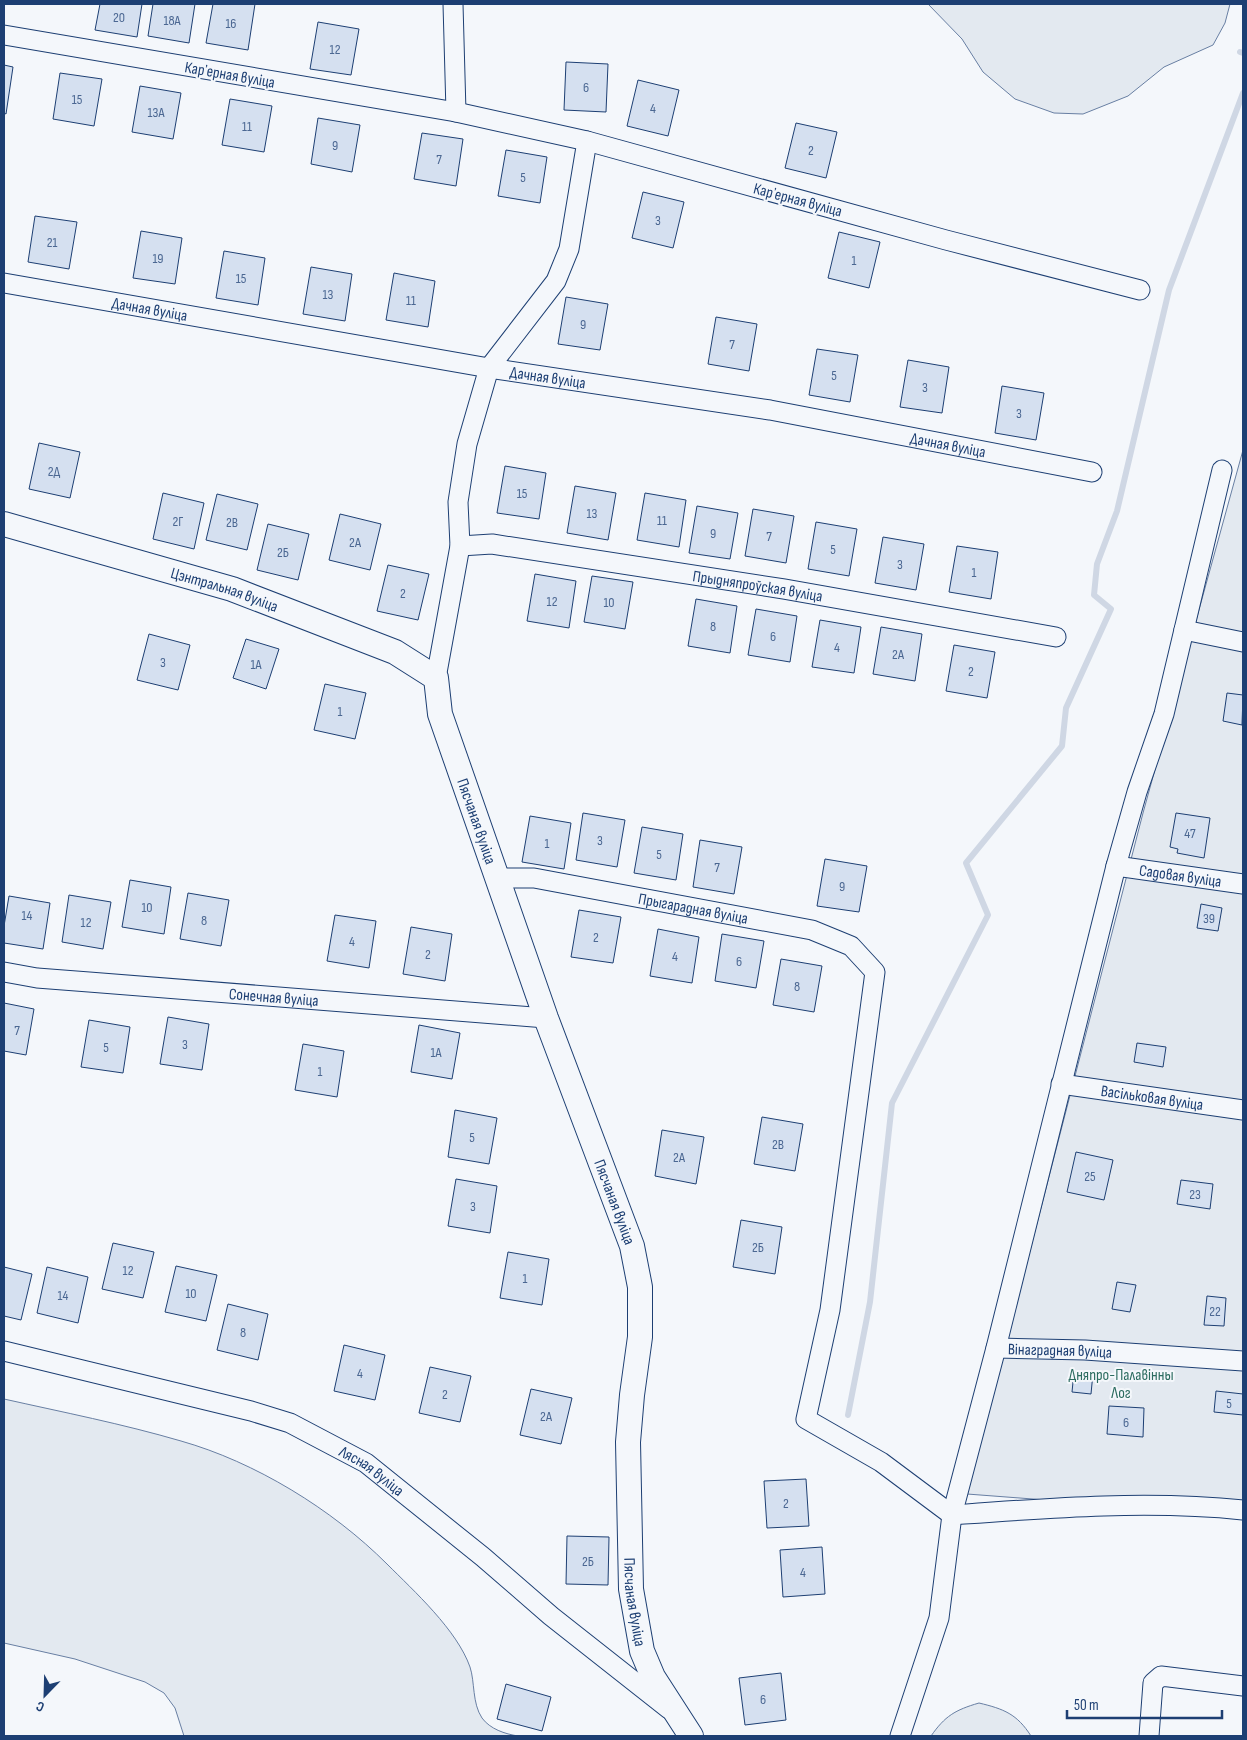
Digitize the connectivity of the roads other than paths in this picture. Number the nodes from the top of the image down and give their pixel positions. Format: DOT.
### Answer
graph roads {
  1 [pos="452,4"];
  2 [pos="4,35"];
  3 [pos="456,112"];
  4 [pos="587,141"];
  5 [pos="4,283"];
  6 [pos="1140,290"];
  7 [pos="488,368"];
  8 [pos="1222,470"];
  9 [pos="1092,472"];
  10 [pos="4,524"];
  11 [pos="460,546"];
  12 [pos="1184,630"];
  13 [pos="1056,636"];
  14 [pos="1243,642"];
  15 [pos="436,678"];
  16 [pos="1116,866"];
  17 [pos="497,878"];
  18 [pos="1243,884"];
  19 [pos="4,972"];
  20 [pos="546,1018"];
  21 [pos="1061,1084"];
  22 [pos="1243,1110"];
  23 [pos="996,1348"];
  24 [pos="4,1351"];
  25 [pos="1243,1361"];
  26 [pos="1243,1510"];
  27 [pos="952,1515"];
  28 [pos="1243,1686"];
  29 [pos="676,1714"];
  30 [pos="691,1736"];
  31 [pos="900,1736"];
  32 [pos="1149,1736"];
  1 -- 3 [label="street"];
  2 -- 3 [label="street, Карʼерная вуліца"];
  3 -- 4 [label="street, Карʼерная вуліца"];
  4 -- 6 [label="street, Карʼерная вуліца"];
  4 -- 7 [label="street"];
  5 -- 7 [label="street, Дачная вуліца"];
  7 -- 9 [label="street, Дачная вуліца"];
  7 -- 11 [label="street"];
  8 -- 12 [label="street"];
  10 -- 15 [label="street, Цэнтральная вуліца"];
  11 -- 13 [label="street, Прыдняпроўская вуліца"];
  11 -- 15 [label="street"];
  12 -- 14 [label="street"];
  12 -- 16 [label="street"];
  15 -- 17 [label="street, Пясчаная вуліца"];
  16 -- 18 [label="street, Садовая вуліца"];
  16 -- 21 [label="street"];
  17 -- 20 [label="street, Пясчаная вуліца"];
  17 -- 27 [label="street, Прыгарадная вуліца"];
  19 -- 20 [label="street, Сонечная вуліца"];
  20 -- 29 [label="street, Пясчаная вуліца"];
  21 -- 22 [label="street, Васільковая вуліца"];
  21 -- 23 [label="street"];
  23 -- 25 [label="street, Вінаградная вуліца"];
  23 -- 27 [label="street"];
  24 -- 29 [label="street, Лясная вуліца"];
  26 -- 27 [label="street"];
  27 -- 31 [label="street"];
  28 -- 32 [label="street"];
  29 -- 30 [label="street, Пясчаная вуліца"];
}
